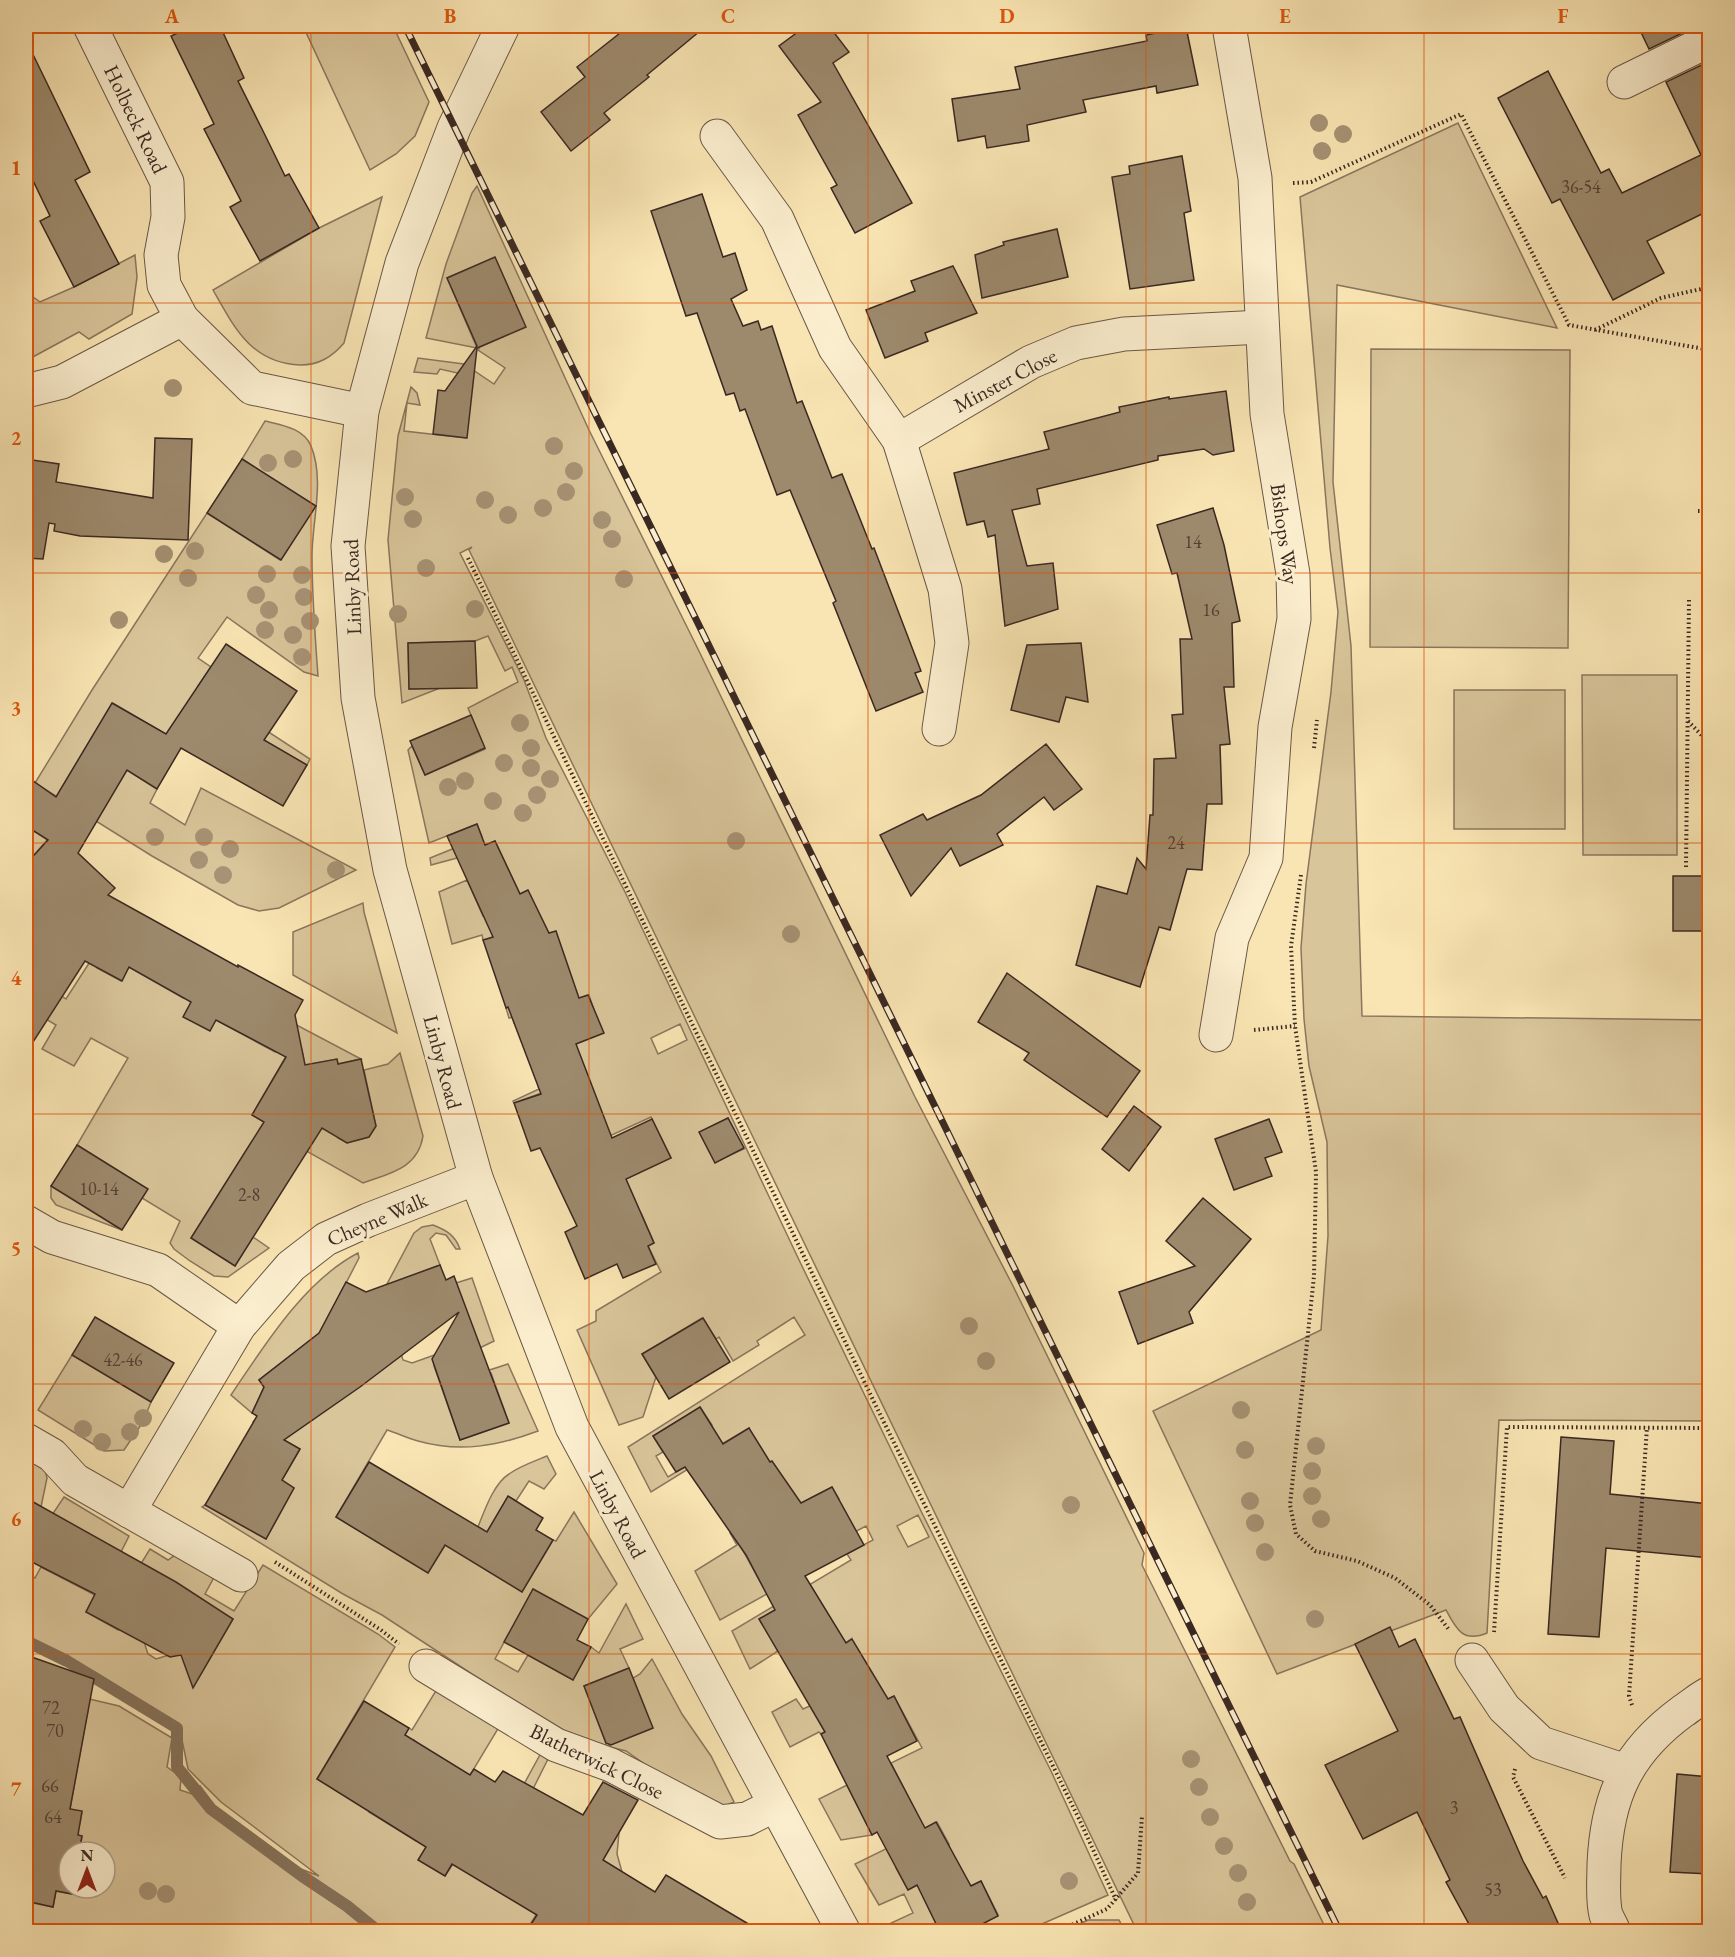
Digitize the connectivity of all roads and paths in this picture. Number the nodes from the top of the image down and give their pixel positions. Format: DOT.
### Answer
graph roads {
  1 [pos="90,26"];
  2 [pos="503,26"];
  3 [pos="1229,26"];
  4 [pos="1710,40"];
  5 [pos="1624,82"];
  6 [pos="717,136"];
  7 [pos="1289,174"];
  8 [pos="1290,183"];
  9 [pos="1291,189"];
  10 [pos="1710,287"];
  11 [pos="182,319"];
  12 [pos="1262,327"];
  13 [pos="1595,330"];
  14 [pos="1710,350"];
  15 [pos="26,391"];
  16 [pos="362,411"];
  17 [pos="899,440"];
  18 [pos="1698,511"];
  19 [pos="1710,511"];
  20 [pos="468,558"];
  21 [pos="1689,599"];
  22 [pos="1318,711"];
  23 [pos="1688,721"];
  24 [pos="939,729"];
  25 [pos="1710,744"];
  26 [pos="1313,759"];
  27 [pos="1686,867"];
  28 [pos="1301,873"];
  29 [pos="1216,1035"];
  30 [pos="476,1178"];
  31 [pos="26,1222"];
  32 [pos="239,1326"];
  33 [pos="1647,1427"];
  34 [pos="1710,1428"];
  35 [pos="26,1440"];
  36 [pos="129,1511"];
  37 [pos="270,1559"];
  38 [pos="241,1575"];
  39 [pos="1472,1660"];
  40 [pos="426,1666"];
  41 [pos="1710,1693"];
  42 [pos="1521,1724"];
  43 [pos="1635,1759"];
  44 [pos="775,1805"];
  45 [pos="1142,1816"];
  46 [pos="1566,1880"];
  47 [pos="1116,1900"];
  48 [pos="844,1932"];
  49 [pos="1056,1932"];
  50 [pos="1614,1932"];
  1 -- 11 [label="street, Holbeck Road"];
  2 -- 16 [label="street, Linby Road"];
  3 -- 12 [label="street, Bishops Way"];
  4 -- 5 [label="street"];
  6 -- 17 [label="street"];
  7 -- 8 [label="path"];
  8 -- 9 [label="path"];
  8 -- 13 [label="path"];
  10 -- 13 [label="path"];
  11 -- 15 [label="street"];
  11 -- 16 [label="street, Holbeck Road"];
  12 -- 17 [label="street, Minster Close"];
  12 -- 29 [label="street, Bishops Way"];
  13 -- 14 [label="path"];
  16 -- 30 [label="street, Linby Road"];
  17 -- 24 [label="street"];
  18 -- 19 [label="path"];
  20 -- 47 [label="path"];
  21 -- 23 [label="path"];
  22 -- 26 [label="path"];
  23 -- 25 [label="path"];
  23 -- 27 [label="path"];
  28 -- 39 [label="path"];
  30 -- 32 [label="street, Cheyne Walk"];
  30 -- 44 [label="street, Linby Road"];
  31 -- 32 [label="street"];
  32 -- 36 [label="street, Cheyne Walk"];
  33 -- 34 [label="path"];
  33 -- 39 [label="path"];
  33 -- 43 [label="path"];
  35 -- 36 [label="street"];
  36 -- 38 [label="street"];
  37 -- 40 [label="path"];
  39 -- 42 [label="street"];
  40 -- 44 [label="street, Blatherwick Close"];
  41 -- 43 [label="street"];
  42 -- 43 [label="street"];
  42 -- 46 [label="path"];
  43 -- 50 [label="street"];
  44 -- 48 [label="street, Linby Road"];
  45 -- 47 [label="path"];
  47 -- 49 [label="path"];
}
